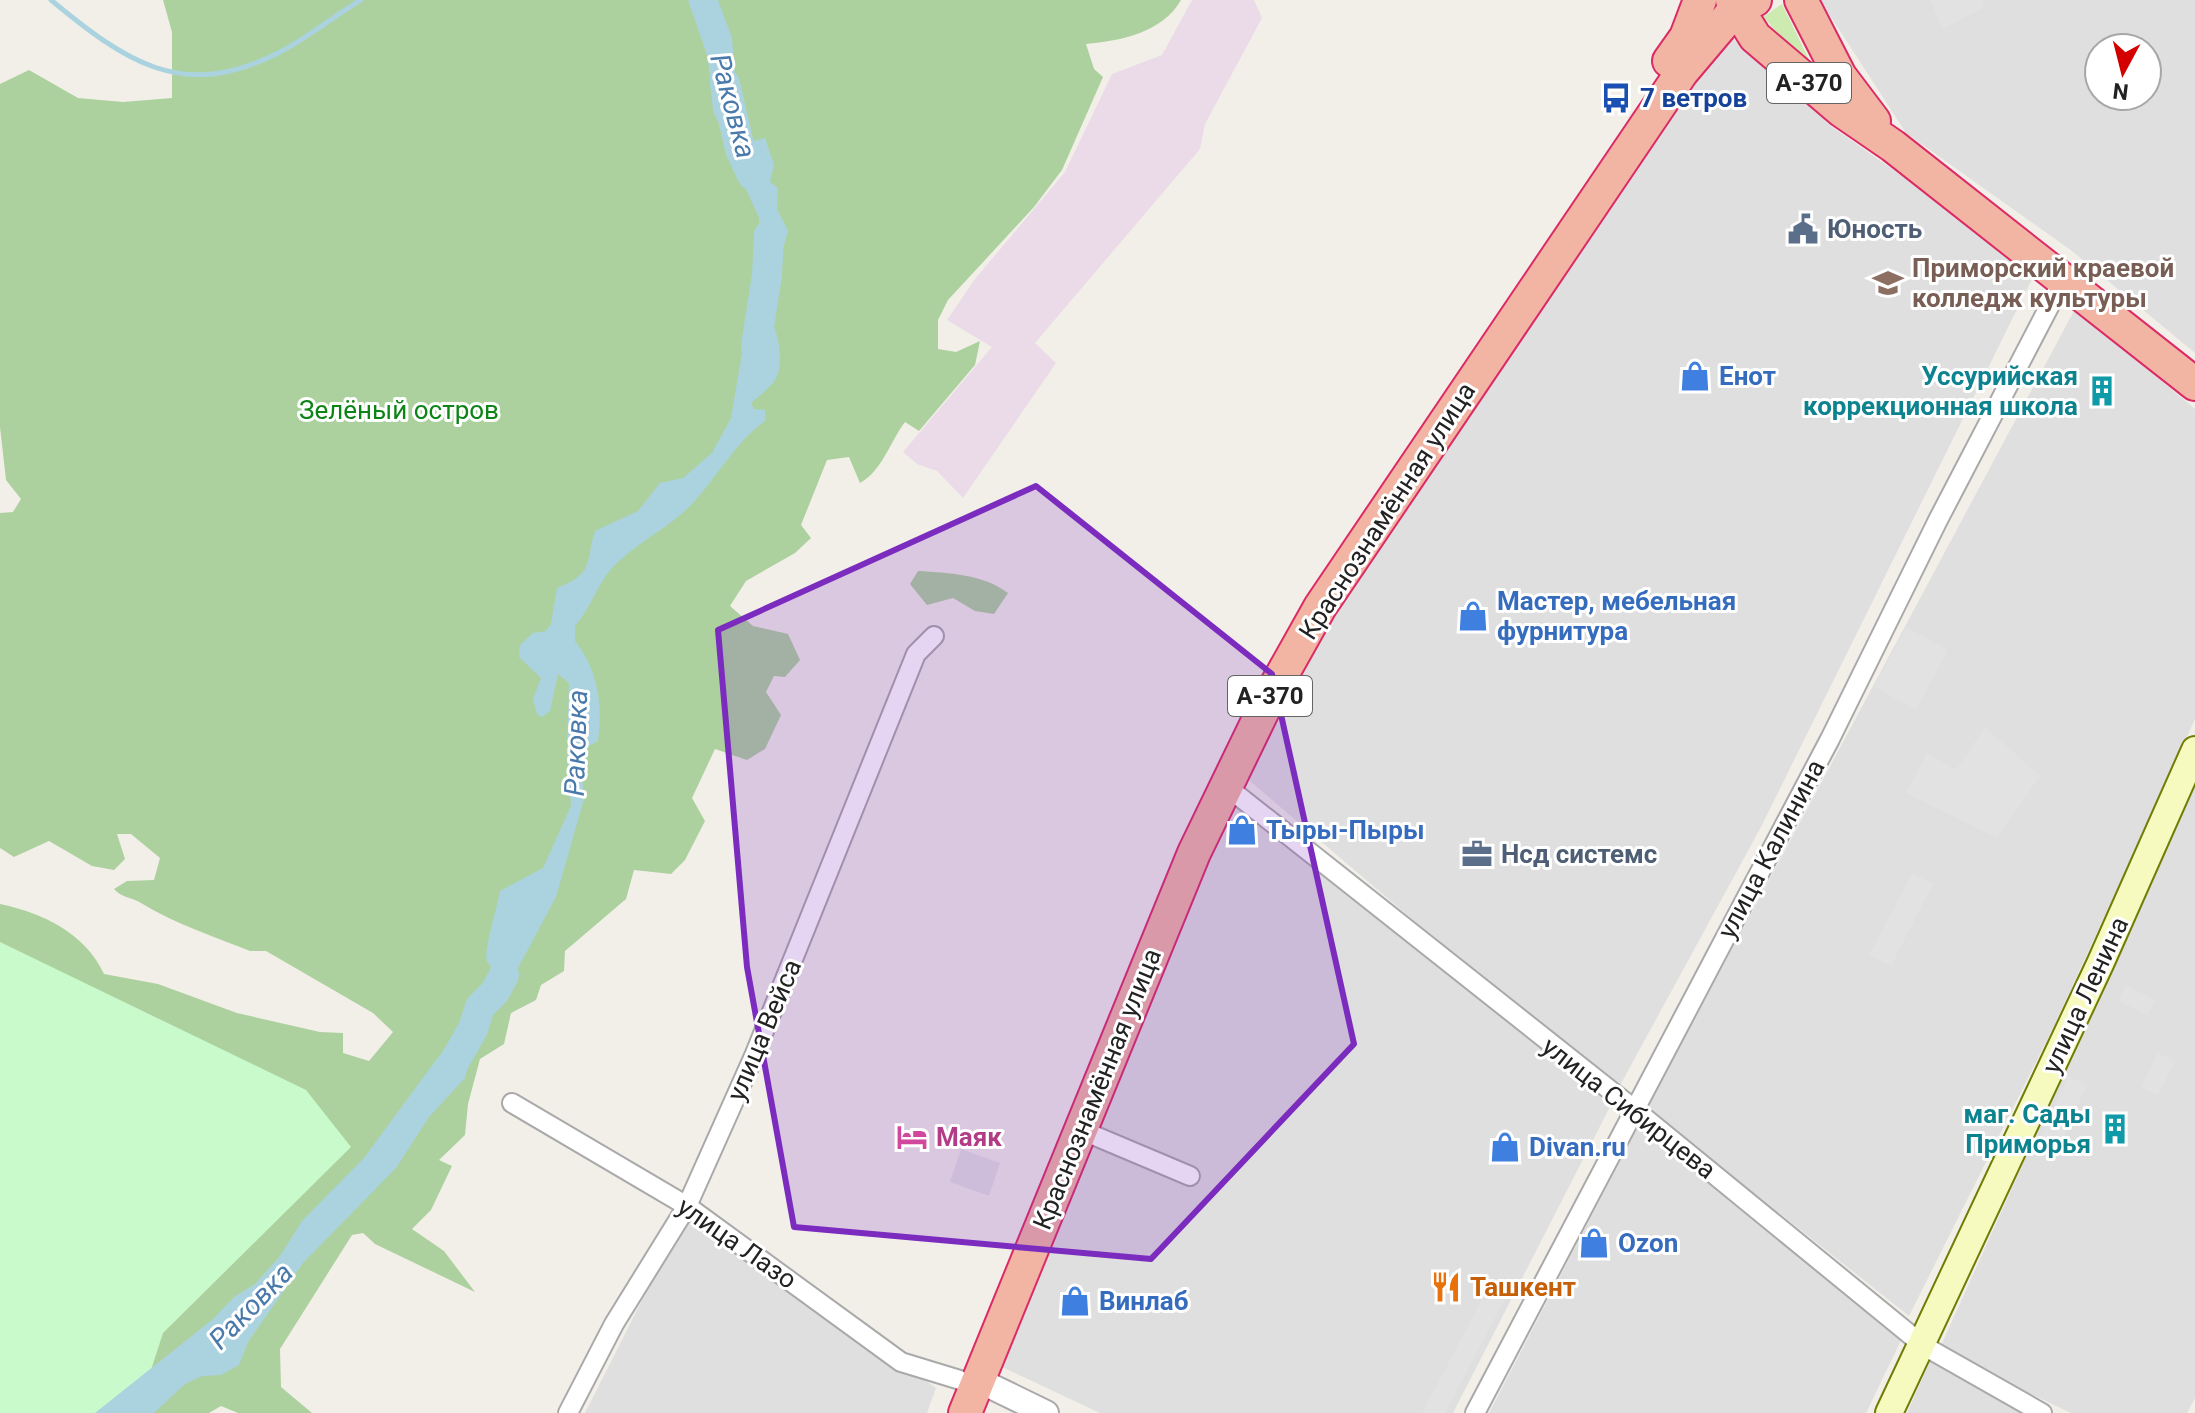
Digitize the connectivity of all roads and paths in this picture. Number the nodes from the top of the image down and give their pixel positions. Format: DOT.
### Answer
graph roads {
  1 [pos="1700,0"];
  2 [pos="1801,0"];
  3 [pos="1741,2"];
  4 [pos="1893,146"];
  5 [pos="2062,282"];
  6 [pos="2195,384"];
  7 [pos="934,636"];
  8 [pos="2195,750"];
  9 [pos="1218,781"];
  10 [pos="512,1103"];
  11 [pos="1634,1109"];
  12 [pos="1081,1130"];
  13 [pos="1190,1176"];
  14 [pos="1044,1196"];
  15 [pos="687,1206"];
  16 [pos="1924,1346"];
  17 [pos="969,1380"];
  18 [pos="568,1413"];
  19 [pos="947,1413"];
  20 [pos="965,1413"];
  21 [pos="1046,1413"];
  22 [pos="1475,1413"];
  23 [pos="1889,1413"];
  24 [pos="2042,1413"];
  1 -- 9 [label="highway, Краснознамённая улица / А-370"];
  2 -- 4 [label="highway, А-370"];
  3 -- 4 [label="highway, А-370"];
  3 -- 9 [label="highway, Краснознамённая улица / А-370"];
  4 -- 5 [label="highway, А-370"];
  5 -- 6 [label="highway, А-370"];
  5 -- 11 [label="street, улица Калинина"];
  7 -- 15 [label="street, улица Вейса"];
  8 -- 16 [label="main road, улица Ленина"];
  9 -- 11 [label="street, улица Сибирцева"];
  9 -- 12 [label="highway, Краснознамённая улица / А-370"];
  9 -- 14 [label="highway, Краснознамённая улица / А-370"];
  10 -- 15 [label="street, улица Лазо"];
  11 -- 16 [label="street, улица Сибирцева"];
  11 -- 22 [label="street, улица Калинина"];
  12 -- 13 [label="street"];
  12 -- 14 [label="highway, Краснознамённая улица / А-370"];
  14 -- 17 [label="highway, Краснознамённая улица / А-370"];
  15 -- 17 [label="street, улица Лазо"];
  15 -- 18 [label="street, улица Вейса"];
  16 -- 23 [label="main road, улица Ленина"];
  16 -- 24 [label="street, улица Сибирцева"];
  17 -- 19 [label="highway, Краснознамённая улица / А-370"];
  17 -- 20 [label="highway, Краснознамённая улица / А-370"];
  17 -- 21 [label="street, улица Лазо"];
}
